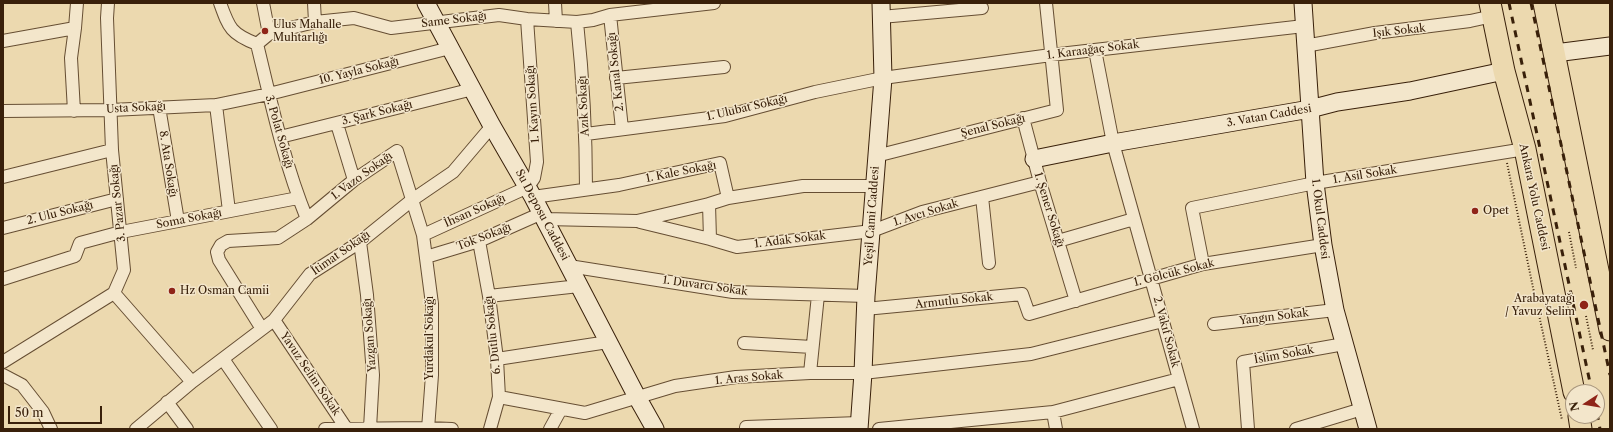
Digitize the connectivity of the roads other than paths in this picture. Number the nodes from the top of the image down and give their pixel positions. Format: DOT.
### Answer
graph roads {
  1 [pos="77,3"];
  2 [pos="108,3"];
  3 [pos="220,3"];
  4 [pos="263,3"];
  5 [pos="314,3"];
  6 [pos="426,3"];
  7 [pos="555,3"];
  8 [pos="714,3"];
  9 [pos="1046,3"];
  10 [pos="1303,3"];
  11 [pos="1544,3"];
  12 [pos="982,8"];
  13 [pos="499,9"];
  14 [pos="1491,9"];
  15 [pos="881,10"];
  16 [pos="610,15"];
  17 [pos="527,19"];
  18 [pos="556,21"];
  19 [pos="315,22"];
  20 [pos="435,22"];
  21 [pos="577,22"];
  22 [pos="1304,26"];
  23 [pos="75,28"];
  24 [pos="269,34"];
  25 [pos="3,41"];
  26 [pos="257,44"];
  27 [pos="1305,46"];
  28 [pos="1610,46"];
  29 [pos="450,48"];
  30 [pos="1095,50"];
  31 [pos="1555,53"];
  32 [pos="1050,55"];
  33 [pos="724,67"];
  34 [pos="1504,71"];
  35 [pos="616,78"];
  36 [pos="883,78"];
  37 [pos="473,89"];
  38 [pos="268,94"];
  39 [pos="216,105"];
  40 [pos="159,107"];
  41 [pos="1310,109"];
  42 [pos="111,110"];
  43 [pos="3,111"];
  44 [pos="74,111"];
  45 [pos="1023,118"];
  46 [pos="337,124"];
  47 [pos="492,126"];
  48 [pos="622,129"];
  49 [pos="586,134"];
  50 [pos="280,137"];
  51 [pos="1113,143"];
  52 [pos="1525,149"];
  53 [pos="112,150"];
  54 [pos="876,156"];
  55 [pos="1034,159"];
  56 [pos="3,177"];
  57 [pos="354,180"];
  58 [pos="1040,182"];
  59 [pos="1315,183"];
  60 [pos="874,186"];
  61 [pos="586,189"];
  62 [pos="531,192"];
  63 [pos="982,197"];
  64 [pos="298,198"];
  65 [pos="728,198"];
  66 [pos="117,199"];
  67 [pos="412,200"];
  68 [pos="709,204"];
  69 [pos="229,211"];
  70 [pos="543,216"];
  71 [pos="307,219"];
  72 [pos="1134,220"];
  73 [pos="178,221"];
  74 [pos="637,221"];
  75 [pos="3,228"];
  76 [pos="872,231"];
  77 [pos="120,232"];
  78 [pos="423,235"];
  79 [pos="710,239"];
  80 [pos="479,241"];
  81 [pos="1058,241"];
  82 [pos="360,242"];
  83 [pos="1322,245"];
  84 [pos="426,257"];
  85 [pos="989,263"];
  86 [pos="1203,264"];
  87 [pos="569,266"];
  88 [pos="1151,278"];
  89 [pos="3,279"];
  90 [pos="579,286"];
  91 [pos="114,293"];
  92 [pos="818,295"];
  93 [pos="489,296"];
  94 [pos="1076,300"];
  95 [pos="865,303"];
  96 [pos="1334,310"];
  97 [pos="1029,314"];
  98 [pos="274,320"];
  99 [pos="1163,321"];
  100 [pos="1214,324"];
  101 [pos="262,329"];
  102 [pos="1610,330"];
  103 [pos="608,342"];
  104 [pos="744,344"];
  105 [pos="1344,344"];
  106 [pos="812,347"];
  107 [pos="223,359"];
  108 [pos="497,359"];
  109 [pos="3,362"];
  110 [pos="810,373"];
  111 [pos="863,373"];
  112 [pos="3,375"];
  113 [pos="1179,380"];
  114 [pos="192,382"];
  115 [pos="1572,384"];
  116 [pos="499,397"];
  117 [pos="637,397"];
  118 [pos="167,402"];
  119 [pos="561,409"];
  120 [pos="1362,409"];
  121 [pos="1052,412"];
  122 [pos="859,426"];
  123 [pos="346,428"];
  124 [pos="370,428"];
  125 [pos="428,428"];
  126 [pos="51,429"];
  127 [pos="136,429"];
  128 [pos="187,429"];
  129 [pos="271,429"];
  130 [pos="325,429"];
  131 [pos="452,429"];
  132 [pos="490,429"];
  133 [pos="550,429"];
  134 [pos="655,429"];
  135 [pos="746,429"];
  136 [pos="879,429"];
  137 [pos="1056,429"];
  138 [pos="1193,429"];
  139 [pos="1248,429"];
  140 [pos="1296,429"];
  141 [pos="1368,429"];
  1 -- 23 [label="street"];
  2 -- 42 [label="street, 3. Pazar Sokağı"];
  3 -- 26 [label="street"];
  4 -- 24 [label="street"];
  5 -- 19 [label="street"];
  6 -- 20 [label="main road, Su Deposu Caddesi"];
  7 -- 18 [label="street"];
  8 -- 16 [label="street, Same Sokağı"];
  9 -- 32 [label="street"];
  10 -- 22 [label="main road, 1. Okul Caddesi"];
  11 -- 31 [label="highway"];
  12 -- 15 [label="street"];
  13 -- 17 [label="street, Same Sokağı"];
  13 -- 20 [label="street, Same Sokağı"];
  14 -- 27 [label="street, Işık Sokak"];
  14 -- 34 [label="highway, Ankara Yolu Caddesi"];
  15 -- 36 [label="main road, Yeşil Cami Caddesi"];
  16 -- 21 [label="street, Same Sokağı"];
  16 -- 35 [label="street, 2. Kanal Sokağı"];
  17 -- 18 [label="street, Same Sokağı"];
  17 -- 62 [label="street, 1. Kayın Sokağı"];
  18 -- 21 [label="street, Same Sokağı"];
  19 -- 20 [label="street, Same Sokağı"];
  19 -- 24 [label="street, Same Sokağı"];
  20 -- 29 [label="main road, Su Deposu Caddesi"];
  21 -- 49 [label="street, Azık Sokağı"];
  22 -- 27 [label="main road, 1. Okul Caddesi"];
  22 -- 30 [label="street, 1. Karaağaç Sokak"];
  23 -- 25 [label="street"];
  23 -- 44 [label="street"];
  24 -- 26 [label="street, Same Sokağı"];
  26 -- 38 [label="street, 3. Polat Sokağı"];
  27 -- 41 [label="main road, 1. Okul Caddesi"];
  28 -- 31 [label="main road"];
  29 -- 37 [label="main road, Su Deposu Caddesi"];
  29 -- 38 [label="street, 10. Yayla Sokağı"];
  30 -- 32 [label="street, 1. Karaağaç Sokak"];
  30 -- 51 [label="street, 2. Vakıf Sokak"];
  31 -- 102 [label="highway"];
  32 -- 36 [label="street, 1. Karaağaç Sokak"];
  32 -- 45 [label="street, Şenal Sokağı"];
  33 -- 35 [label="street"];
  34 -- 41 [label="main road, 3. Vatan Caddesi"];
  34 -- 52 [label="highway, Ankara Yolu Caddesi"];
  35 -- 48 [label="street, 2. Kanal Sokağı"];
  36 -- 48 [label="street, 1. Ulubat Sokağı"];
  36 -- 54 [label="main road, Yeşil Cami Caddesi"];
  37 -- 46 [label="street, 3. Şark Sokağı"];
  37 -- 47 [label="main road, Su Deposu Caddesi"];
  38 -- 39 [label="street, Usta Sokağı"];
  38 -- 50 [label="street, 3. Polat Sokağı"];
  39 -- 40 [label="street, Usta Sokağı"];
  39 -- 69 [label="street"];
  40 -- 42 [label="street, Usta Sokağı"];
  40 -- 73 [label="street, 8. Ata Sokağı"];
  41 -- 51 [label="main road, 3. Vatan Caddesi"];
  41 -- 59 [label="main road, 1. Okul Caddesi"];
  42 -- 44 [label="street, Usta Sokağı"];
  42 -- 53 [label="street, 3. Pazar Sokağı"];
  43 -- 44 [label="street, Usta Sokağı"];
  45 -- 54 [label="street, Şenal Sokağı"];
  45 -- 55 [label="street, 1. Şener Sokağı"];
  46 -- 50 [label="street, 3. Şark Sokağı"];
  46 -- 57 [label="street"];
  47 -- 62 [label="main road, Su Deposu Caddesi"];
  47 -- 67 [label="street, İtimat Sokağı"];
  48 -- 49 [label="street, 1. Ulubat Sokağı"];
  49 -- 61 [label="street, Azık Sokağı"];
  50 -- 64 [label="street, 3. Polat Sokağı"];
  51 -- 55 [label="main road, 3. Vatan Caddesi"];
  51 -- 72 [label="street, 2. Vakıf Sokak"];
  52 -- 59 [label="street, 1. Asil Sokak"];
  52 -- 115 [label="highway, Ankara Yolu Caddesi"];
  53 -- 56 [label="street"];
  53 -- 66 [label="street, 3. Pazar Sokağı"];
  54 -- 60 [label="main road, Yeşil Cami Caddesi"];
  55 -- 58 [label="street, 1. Şener Sokağı"];
  57 -- 67 [label="street, 1. Vazo Sokağı"];
  57 -- 71 [label="street, 1. Vazo Sokağı"];
  58 -- 63 [label="street, 1. Avcı Sokak"];
  58 -- 81 [label="street, 1. Şener Sokağı"];
  59 -- 83 [label="main road, 1. Okul Caddesi"];
  59 -- 86 [label="street, 1. Asil Sokak"];
  60 -- 65 [label="street"];
  60 -- 76 [label="main road, Yeşil Cami Caddesi"];
  61 -- 62 [label="street, 1. Kale Sokağı"];
  61 -- 65 [label="street, 1. Kale Sokağı"];
  62 -- 70 [label="main road, Su Deposu Caddesi"];
  62 -- 78 [label="street, İhsan Sokağı"];
  63 -- 76 [label="street, 1. Avcı Sokak"];
  63 -- 85 [label="street"];
  64 -- 69 [label="street, Soma Sokağı"];
  64 -- 71 [label="street, 3. Polat Sokağı"];
  65 -- 68 [label="street"];
  66 -- 75 [label="street, 2. Ulu Sokağı"];
  66 -- 77 [label="street, 3. Pazar Sokağı"];
  67 -- 78 [label="street, Yurdakul Sokağı"];
  67 -- 82 [label="street, İtimat Sokağı"];
  68 -- 74 [label="street"];
  68 -- 79 [label="street"];
  69 -- 73 [label="street, Soma Sokağı"];
  70 -- 74 [label="street"];
  70 -- 80 [label="street, Tok Sokağı"];
  70 -- 87 [label="main road, Su Deposu Caddesi"];
  71 -- 101 [label="street, 1. Vazo Sokağı"];
  72 -- 81 [label="street"];
  72 -- 88 [label="street, 2. Vakıf Sokak"];
  73 -- 77 [label="street, Soma Sokağı"];
  74 -- 79 [label="street, 1. Adak Sokak"];
  76 -- 79 [label="street, 1. Adak Sokak"];
  76 -- 95 [label="main road, Yeşil Cami Caddesi"];
  77 -- 89 [label="street, Soma Sokağı"];
  77 -- 91 [label="street, 3. Pazar Sokağı"];
  78 -- 84 [label="street, Yurdakul Sokağı"];
  80 -- 84 [label="street, Tok Sokağı"];
  80 -- 93 [label="street, 6. Dutlu Sokağı"];
  81 -- 94 [label="street, 1. Şener Sokağı"];
  82 -- 98 [label="street, İtimat Sokağı"];
  82 -- 124 [label="street, Yazgan Sokağı"];
  83 -- 86 [label="street, 1. Gölcük Sokak"];
  83 -- 96 [label="main road, 1. Okul Caddesi"];
  84 -- 125 [label="street, Yurdakul Sokağı"];
  86 -- 88 [label="street, 1. Gölcük Sokak"];
  87 -- 90 [label="main road, Su Deposu Caddesi"];
  87 -- 92 [label="street, 1. Duvarcı Sokak"];
  88 -- 94 [label="street, 1. Gölcük Sokak"];
  88 -- 99 [label="street, 2. Vakıf Sokak"];
  90 -- 93 [label="street"];
  90 -- 103 [label="main road, Su Deposu Caddesi"];
  91 -- 109 [label="street"];
  91 -- 114 [label="street"];
  92 -- 95 [label="street, 1. Duvarcı Sokak"];
  92 -- 106 [label="street"];
  93 -- 108 [label="street, 6. Dutlu Sokağı"];
  94 -- 97 [label="street, 1. Gölcük Sokak"];
  95 -- 97 [label="street, Armutlu Sokak"];
  95 -- 111 [label="main road, Yeşil Cami Caddesi"];
  96 -- 100 [label="street, Yangın Sokak"];
  96 -- 105 [label="main road, 1. Okul Caddesi"];
  98 -- 101 [label="street, İtimat Sokağı"];
  98 -- 123 [label="street, Yavuz Selim Sokak"];
  99 -- 111 [label="street, 1. Aras Sokak"];
  99 -- 113 [label="street, 2. Vakıf Sokak"];
  101 -- 107 [label="street, İtimat Sokağı"];
  103 -- 108 [label="street"];
  103 -- 117 [label="main road, Su Deposu Caddesi"];
  104 -- 106 [label="street"];
  105 -- 120 [label="main road, 1. Okul Caddesi"];
  105 -- 139 [label="street, İslim Sokak"];
  106 -- 110 [label="street"];
  107 -- 114 [label="street, İtimat Sokağı"];
  107 -- 129 [label="street"];
  108 -- 116 [label="street, 6. Dutlu Sokağı"];
  110 -- 111 [label="street, 1. Aras Sokak"];
  110 -- 117 [label="street, 1. Aras Sokak"];
  111 -- 122 [label="main road, Yeşil Cami Caddesi"];
  112 -- 126 [label="street"];
  113 -- 121 [label="street"];
  113 -- 138 [label="street, 2. Vakıf Sokak"];
  114 -- 118 [label="street, İtimat Sokağı"];
  116 -- 119 [label="street, 1. Aras Sokak"];
  116 -- 132 [label="street, 6. Dutlu Sokağı"];
  117 -- 119 [label="street, 1. Aras Sokak"];
  117 -- 134 [label="main road, Su Deposu Caddesi"];
  118 -- 127 [label="street, İtimat Sokağı"];
  118 -- 128 [label="street"];
  119 -- 133 [label="street"];
  120 -- 140 [label="street"];
  120 -- 141 [label="main road, 1. Okul Caddesi"];
  121 -- 136 [label="street"];
  121 -- 137 [label="street"];
  122 -- 135 [label="street"];
  123 -- 124 [label="street"];
  123 -- 130 [label="street"];
  124 -- 125 [label="street"];
  125 -- 131 [label="street"];
}
